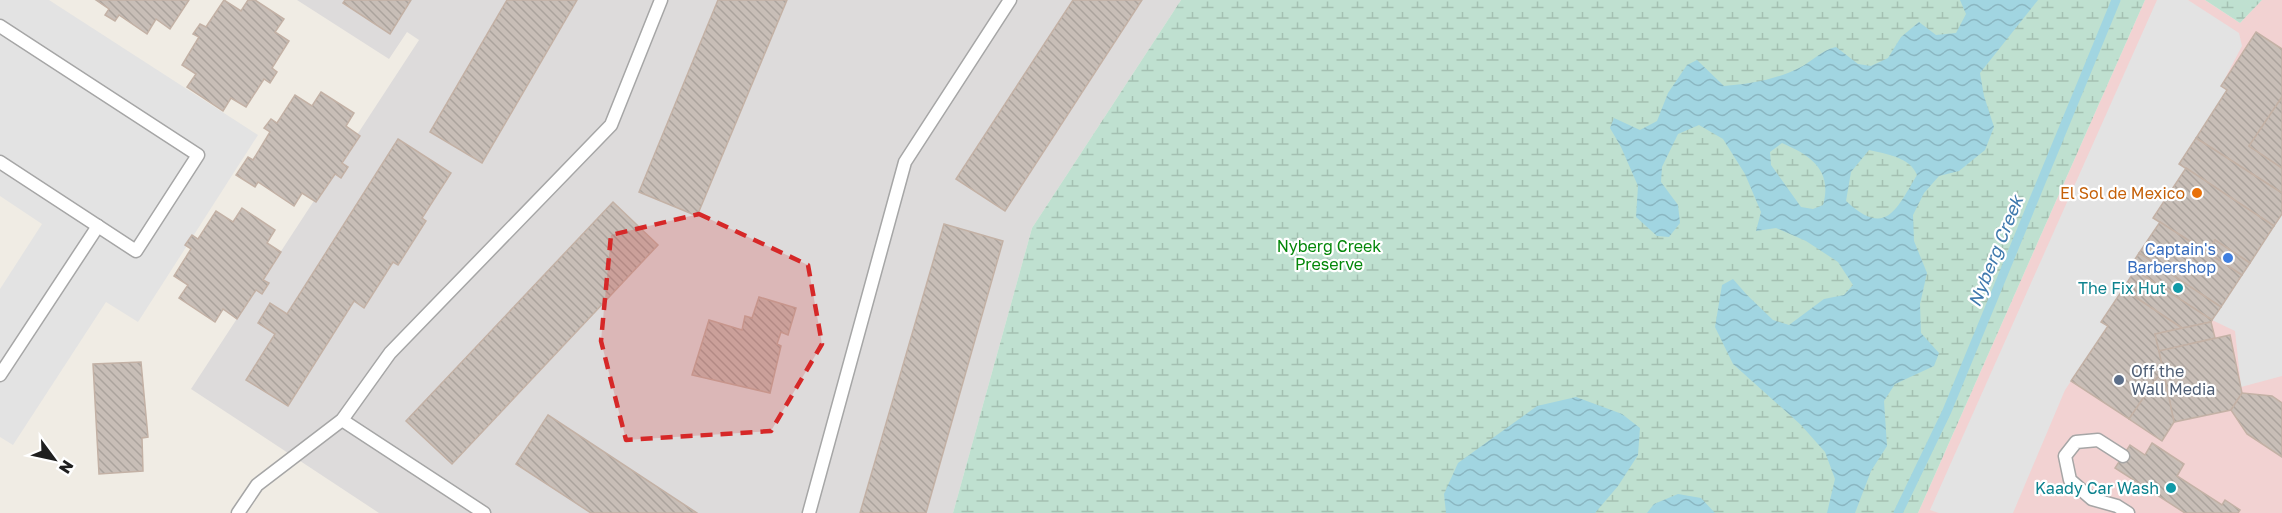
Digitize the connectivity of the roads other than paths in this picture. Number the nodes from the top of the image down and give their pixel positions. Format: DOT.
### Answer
graph roads {
  1 [pos="661,0"];
  2 [pos="1010,0"];
  3 [pos="0,26"];
  4 [pos="0,162"];
  5 [pos="98,226"];
  6 [pos="0,375"];
  7 [pos="342,420"];
  8 [pos="2123,456"];
  9 [pos="238,513"];
  10 [pos="484,513"];
  11 [pos="809,513"];
  12 [pos="2128,513"];
  1 -- 7 [label="lane"];
  2 -- 11 [label="lane"];
  3 -- 5 [label="lane"];
  4 -- 5 [label="lane"];
  5 -- 6 [label="lane"];
  7 -- 9 [label="lane"];
  7 -- 10 [label="lane"];
  8 -- 12 [label="lane"];
}
